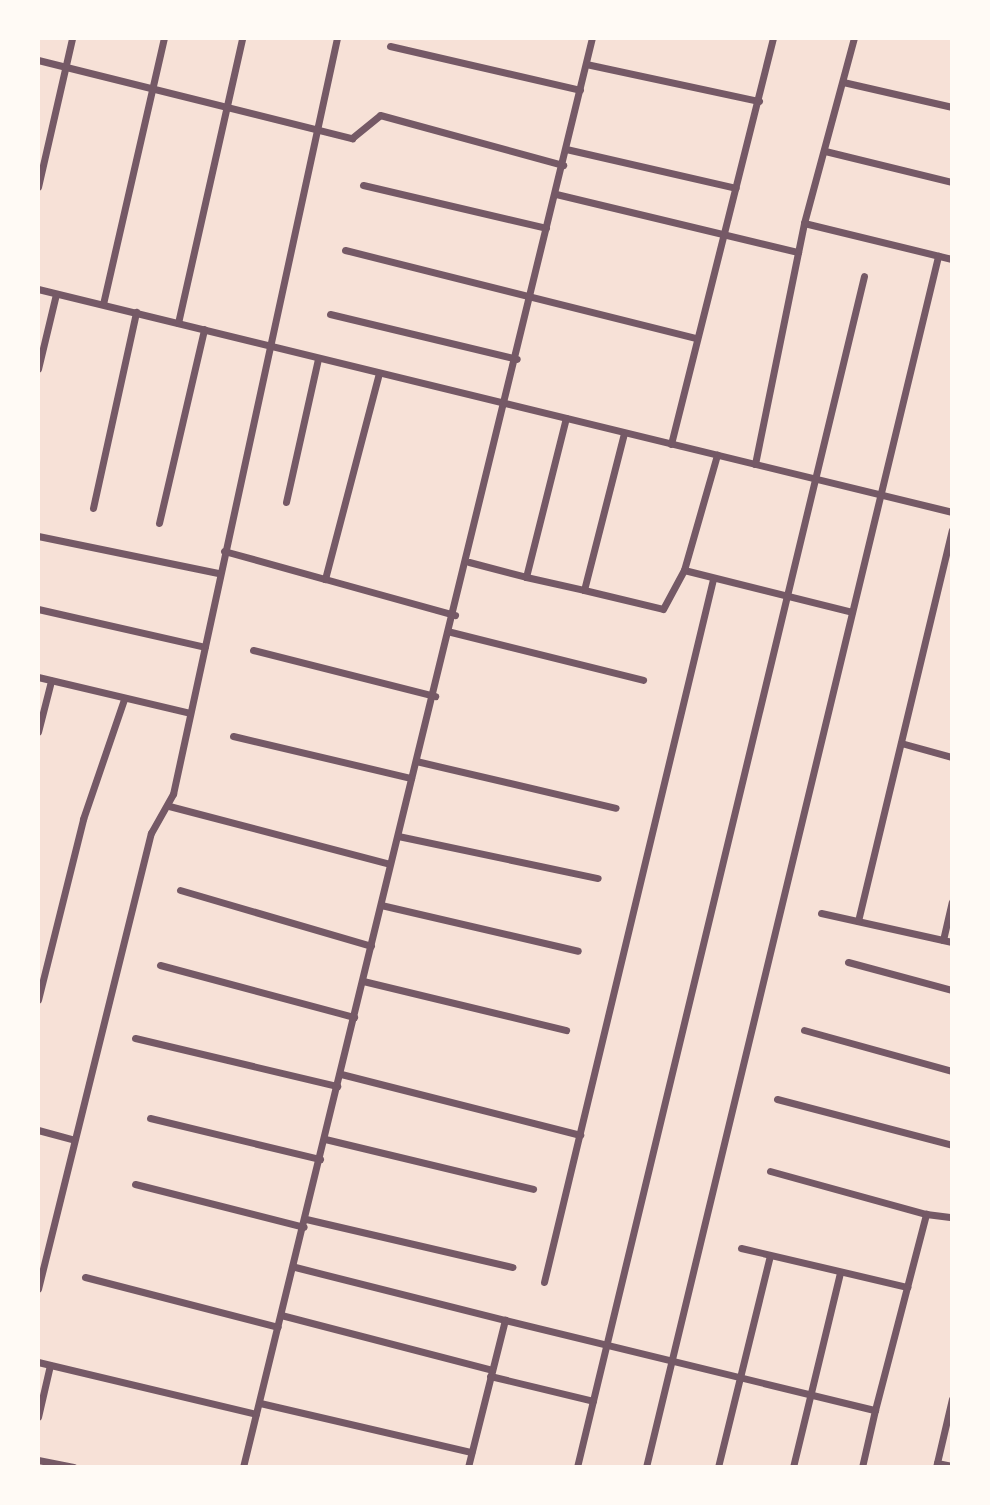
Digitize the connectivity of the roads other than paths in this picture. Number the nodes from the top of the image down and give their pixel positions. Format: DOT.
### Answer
graph roads {
  1 [pos="72,38"];
  2 [pos="164,38"];
  3 [pos="242,38"];
  4 [pos="337,38"];
  5 [pos="592,38"];
  6 [pos="773,38"];
  7 [pos="854,38"];
  8 [pos="390,46"];
  9 [pos="38,60"];
  10 [pos="586,64"];
  11 [pos="66,67"];
  12 [pos="843,82"];
  13 [pos="580,90"];
  14 [pos="153,91"];
  15 [pos="759,101"];
  16 [pos="225,107"];
  17 [pos="952,107"];
  18 [pos="318,128"];
  19 [pos="566,149"];
  20 [pos="825,151"];
  21 [pos="563,165"];
  22 [pos="952,182"];
  23 [pos="363,185"];
  24 [pos="38,187"];
  25 [pos="736,188"];
  26 [pos="556,194"];
  27 [pos="804,223"];
  28 [pos="546,228"];
  29 [pos="724,235"];
  30 [pos="345,250"];
  31 [pos="798,252"];
  32 [pos="938,256"];
  33 [pos="952,259"];
  34 [pos="864,276"];
  35 [pos="38,289"];
  36 [pos="56,294"];
  37 [pos="532,294"];
  38 [pos="103,304"];
  39 [pos="136,312"];
  40 [pos="330,314"];
  41 [pos="178,323"];
  42 [pos="204,329"];
  43 [pos="695,338"];
  44 [pos="270,348"];
  45 [pos="318,359"];
  46 [pos="517,359"];
  47 [pos="38,369"];
  48 [pos="379,373"];
  49 [pos="508,404"];
  50 [pos="566,418"];
  51 [pos="624,433"];
  52 [pos="671,444"];
  53 [pos="717,455"];
  54 [pos="755,464"];
  55 [pos="813,479"];
  56 [pos="884,496"];
  57 [pos="286,502"];
  58 [pos="93,508"];
  59 [pos="952,512"];
  60 [pos="159,523"];
  61 [pos="952,530"];
  62 [pos="38,536"];
  63 [pos="224,551"];
  64 [pos="469,562"];
  65 [pos="684,570"];
  66 [pos="219,573"];
  67 [pos="526,577"];
  68 [pos="325,579"];
  69 [pos="713,579"];
  70 [pos="584,590"];
  71 [pos="784,598"];
  72 [pos="38,609"];
  73 [pos="852,612"];
  74 [pos="455,615"];
  75 [pos="451,632"];
  76 [pos="205,647"];
  77 [pos="253,650"];
  78 [pos="38,677"];
  79 [pos="643,680"];
  80 [pos="51,681"];
  81 [pos="435,696"];
  82 [pos="124,699"];
  83 [pos="190,713"];
  84 [pos="38,732"];
  85 [pos="233,736"];
  86 [pos="901,743"];
  87 [pos="952,757"];
  88 [pos="416,761"];
  89 [pos="411,778"];
  90 [pos="169,806"];
  91 [pos="616,808"];
  92 [pos="398,836"];
  93 [pos="390,864"];
  94 [pos="598,878"];
  95 [pos="180,890"];
  96 [pos="952,902"];
  97 [pos="381,905"];
  98 [pos="821,913"];
  99 [pos="858,921"];
  100 [pos="943,940"];
  101 [pos="952,942"];
  102 [pos="371,946"];
  103 [pos="578,951"];
  104 [pos="848,962"];
  105 [pos="160,965"];
  106 [pos="363,981"];
  107 [pos="952,990"];
  108 [pos="38,1000"];
  109 [pos="354,1017"];
  110 [pos="566,1030"];
  111 [pos="804,1030"];
  112 [pos="135,1038"];
  113 [pos="952,1071"];
  114 [pos="341,1074"];
  115 [pos="337,1086"];
  116 [pos="777,1099"];
  117 [pos="150,1118"];
  118 [pos="38,1130"];
  119 [pos="580,1135"];
  120 [pos="72,1139"];
  121 [pos="325,1139"];
  122 [pos="952,1145"];
  123 [pos="320,1159"];
  124 [pos="770,1171"];
  125 [pos="135,1184"];
  126 [pos="533,1189"];
  127 [pos="926,1214"];
  128 [pos="952,1217"];
  129 [pos="305,1223"];
  130 [pos="741,1248"];
  131 [pos="770,1255"];
  132 [pos="295,1267"];
  133 [pos="513,1267"];
  134 [pos="840,1273"];
  135 [pos="85,1277"];
  136 [pos="544,1282"];
  137 [pos="907,1287"];
  138 [pos="38,1289"];
  139 [pos="281,1315"];
  140 [pos="505,1320"];
  141 [pos="278,1327"];
  142 [pos="605,1347"];
  143 [pos="38,1362"];
  144 [pos="673,1363"];
  145 [pos="50,1365"];
  146 [pos="491,1373"];
  147 [pos="742,1381"];
  148 [pos="812,1395"];
  149 [pos="952,1399"];
  150 [pos="593,1401"];
  151 [pos="260,1403"];
  152 [pos="875,1410"];
  153 [pos="256,1414"];
  154 [pos="38,1417"];
  155 [pos="471,1452"];
  156 [pos="38,1460"];
  157 [pos="937,1465"];
  158 [pos="952,1466"];
  159 [pos="73,1467"];
  160 [pos="243,1467"];
  161 [pos="468,1467"];
  162 [pos="577,1467"];
  163 [pos="646,1467"];
  164 [pos="718,1467"];
  165 [pos="793,1467"];
  166 [pos="862,1467"];
  1 -- 11 [label="street"];
  2 -- 14 [label="street"];
  3 -- 16 [label="street"];
  4 -- 18 [label="street"];
  5 -- 10 [label="street"];
  6 -- 15 [label="street"];
  7 -- 12 [label="street"];
  8 -- 13 [label="street"];
  9 -- 11 [label="street"];
  10 -- 13 [label="street"];
  10 -- 15 [label="street"];
  11 -- 14 [label="street"];
  11 -- 24 [label="street"];
  12 -- 17 [label="street"];
  12 -- 20 [label="street"];
  13 -- 19 [label="street"];
  14 -- 16 [label="street"];
  14 -- 38 [label="street"];
  15 -- 25 [label="street"];
  16 -- 18 [label="street"];
  16 -- 41 [label="street"];
  18 -- 21 [label="street"];
  18 -- 44 [label="street"];
  19 -- 21 [label="street"];
  19 -- 25 [label="street"];
  20 -- 22 [label="street"];
  20 -- 27 [label="street"];
  21 -- 26 [label="street"];
  23 -- 28 [label="street"];
  25 -- 29 [label="street"];
  26 -- 28 [label="street"];
  26 -- 29 [label="street"];
  27 -- 31 [label="street"];
  27 -- 32 [label="street"];
  28 -- 37 [label="street"];
  29 -- 31 [label="street"];
  29 -- 43 [label="street"];
  30 -- 37 [label="street"];
  31 -- 54 [label="street"];
  32 -- 33 [label="street"];
  32 -- 56 [label="street"];
  34 -- 55 [label="street"];
  35 -- 36 [label="street"];
  36 -- 38 [label="street"];
  36 -- 47 [label="street"];
  37 -- 43 [label="street"];
  37 -- 46 [label="street"];
  38 -- 39 [label="street"];
  39 -- 41 [label="street"];
  39 -- 58 [label="street"];
  40 -- 46 [label="street"];
  41 -- 42 [label="street"];
  42 -- 44 [label="street"];
  42 -- 60 [label="street"];
  43 -- 52 [label="street"];
  44 -- 45 [label="street"];
  44 -- 63 [label="street"];
  45 -- 48 [label="street"];
  45 -- 57 [label="street"];
  46 -- 49 [label="street"];
  48 -- 49 [label="street"];
  48 -- 68 [label="street"];
  49 -- 50 [label="street"];
  49 -- 64 [label="street"];
  50 -- 51 [label="street"];
  50 -- 67 [label="street"];
  51 -- 52 [label="street"];
  51 -- 70 [label="street"];
  52 -- 53 [label="street"];
  53 -- 54 [label="street"];
  53 -- 65 [label="street"];
  54 -- 55 [label="street"];
  55 -- 56 [label="street"];
  55 -- 71 [label="street"];
  56 -- 59 [label="street"];
  56 -- 73 [label="street"];
  61 -- 86 [label="street"];
  62 -- 66 [label="street"];
  63 -- 66 [label="street"];
  63 -- 68 [label="street"];
  64 -- 67 [label="street"];
  64 -- 74 [label="street"];
  65 -- 69 [label="street"];
  65 -- 70 [label="street"];
  66 -- 76 [label="street"];
  67 -- 70 [label="street"];
  68 -- 74 [label="street"];
  69 -- 71 [label="street"];
  69 -- 119 [label="street"];
  71 -- 73 [label="street"];
  71 -- 142 [label="street"];
  72 -- 76 [label="street"];
  73 -- 144 [label="street"];
  74 -- 75 [label="street"];
  75 -- 79 [label="street"];
  75 -- 81 [label="street"];
  76 -- 83 [label="street"];
  77 -- 81 [label="street"];
  78 -- 80 [label="street"];
  80 -- 82 [label="street"];
  80 -- 84 [label="street"];
  81 -- 88 [label="street"];
  82 -- 83 [label="street"];
  82 -- 108 [label="street"];
  83 -- 90 [label="street"];
  85 -- 89 [label="street"];
  86 -- 87 [label="street"];
  86 -- 99 [label="street"];
  88 -- 89 [label="street"];
  88 -- 91 [label="street"];
  89 -- 92 [label="street"];
  90 -- 93 [label="street"];
  90 -- 120 [label="street"];
  92 -- 93 [label="street"];
  92 -- 94 [label="street"];
  93 -- 97 [label="street"];
  95 -- 102 [label="street"];
  96 -- 100 [label="street"];
  97 -- 102 [label="street"];
  97 -- 103 [label="street"];
  98 -- 99 [label="street"];
  99 -- 100 [label="street"];
  100 -- 101 [label="street"];
  102 -- 106 [label="street"];
  104 -- 107 [label="street"];
  105 -- 109 [label="street"];
  106 -- 109 [label="street"];
  106 -- 110 [label="street"];
  109 -- 114 [label="street"];
  111 -- 113 [label="street"];
  112 -- 115 [label="street"];
  114 -- 115 [label="street"];
  114 -- 119 [label="street"];
  115 -- 121 [label="street"];
  116 -- 122 [label="street"];
  117 -- 123 [label="street"];
  118 -- 120 [label="street"];
  119 -- 136 [label="street"];
  120 -- 138 [label="street"];
  121 -- 123 [label="street"];
  121 -- 126 [label="street"];
  123 -- 129 [label="street"];
  124 -- 127 [label="street"];
  125 -- 129 [label="street"];
  127 -- 128 [label="street"];
  127 -- 137 [label="street"];
  129 -- 132 [label="street"];
  129 -- 133 [label="street"];
  130 -- 131 [label="street"];
  131 -- 134 [label="street"];
  131 -- 147 [label="street"];
  132 -- 139 [label="street"];
  132 -- 140 [label="street"];
  134 -- 137 [label="street"];
  134 -- 148 [label="street"];
  135 -- 141 [label="street"];
  137 -- 152 [label="street"];
  139 -- 141 [label="street"];
  139 -- 146 [label="street"];
  140 -- 142 [label="street"];
  140 -- 146 [label="street"];
  141 -- 151 [label="street"];
  142 -- 144 [label="street"];
  142 -- 150 [label="street"];
  143 -- 145 [label="street"];
  144 -- 147 [label="street"];
  144 -- 163 [label="street"];
  145 -- 153 [label="street"];
  145 -- 154 [label="street"];
  146 -- 150 [label="street"];
  146 -- 155 [label="street"];
  147 -- 148 [label="street"];
  147 -- 164 [label="street"];
  148 -- 152 [label="street"];
  148 -- 165 [label="street"];
  149 -- 157 [label="street"];
  150 -- 162 [label="street"];
  151 -- 153 [label="street"];
  151 -- 155 [label="street"];
  152 -- 166 [label="street"];
  153 -- 160 [label="street"];
  155 -- 161 [label="street"];
  156 -- 159 [label="street"];
  157 -- 158 [label="street"];
}
